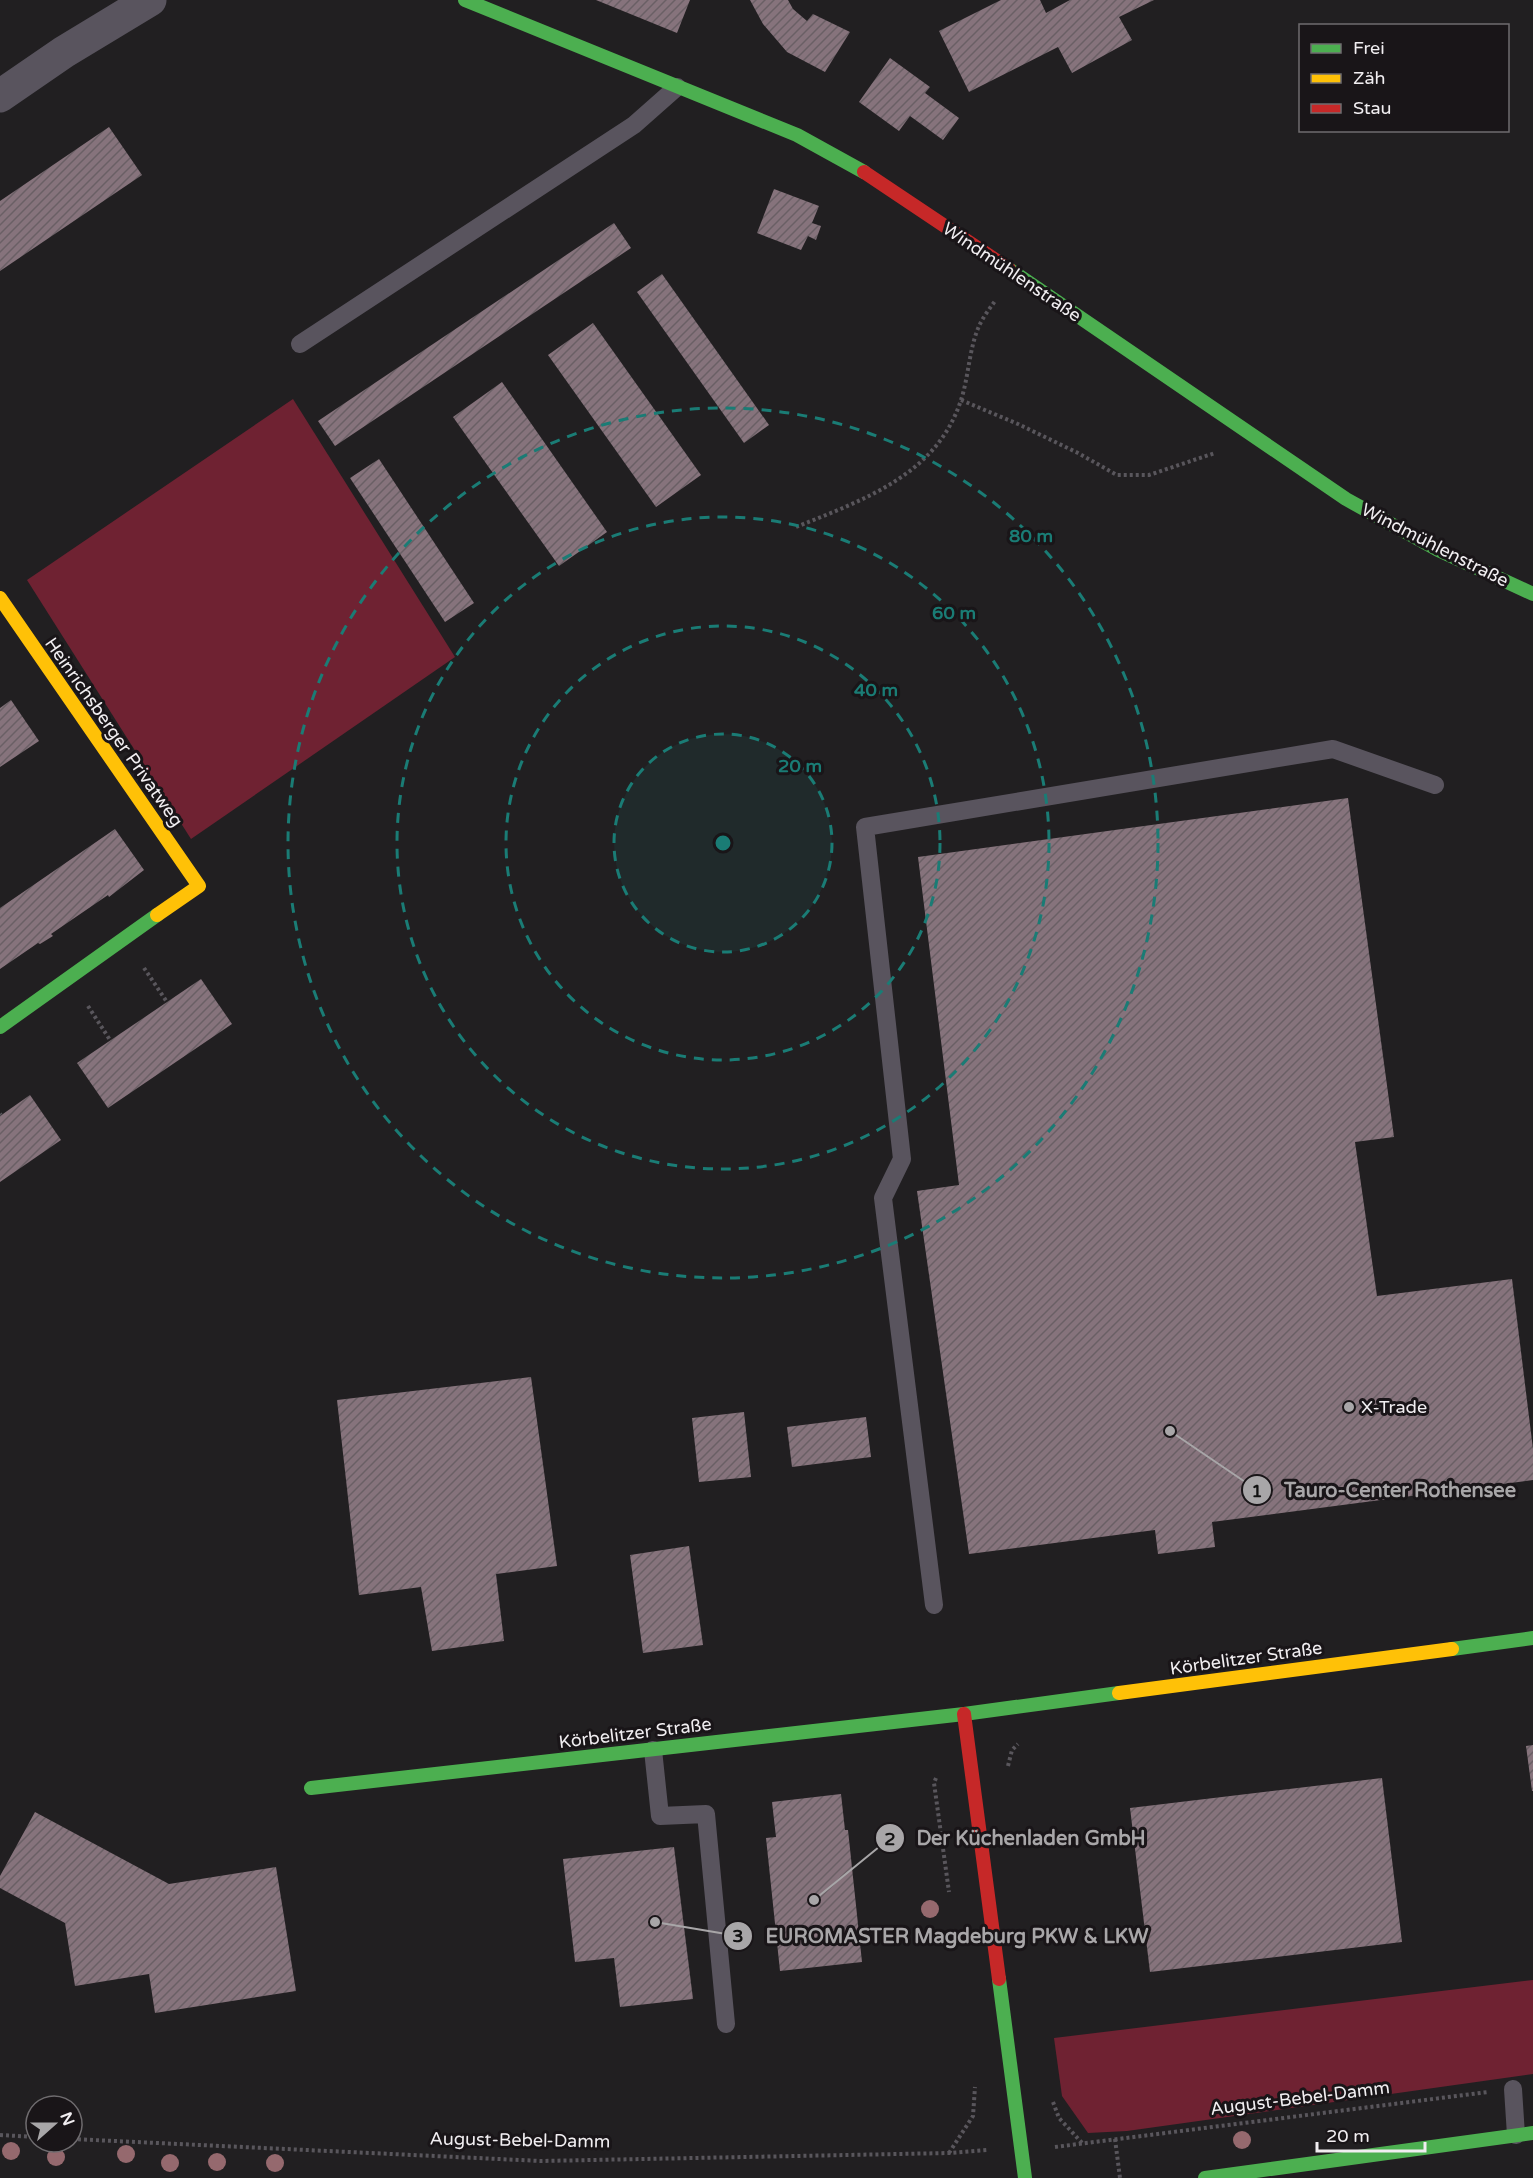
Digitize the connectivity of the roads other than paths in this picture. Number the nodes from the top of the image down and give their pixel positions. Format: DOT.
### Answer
graph roads {
  1 [pos="150,0"];
  2 [pos="465,0"];
  3 [pos="677,87"];
  4 [pos="0,96"];
  5 [pos="300,344"];
  6 [pos="1533,594"];
  7 [pos="0,598"];
  8 [pos="1436,785"];
  9 [pos="0,1027"];
  10 [pos="934,1605"];
  11 [pos="1533,1638"];
  12 [pos="964,1714"];
  13 [pos="652,1750"];
  14 [pos="311,1788"];
  15 [pos="726,2024"];
  16 [pos="1513,2089"];
  17 [pos="1525,2134"];
  18 [pos="1024,2178"];
  19 [pos="1204,2178"];
  1 -- 4 [label="street"];
  2 -- 3 [label="street, Windmühlenstraße"];
  3 -- 5 [label="lane"];
  3 -- 6 [label="street, Windmühlenstraße"];
  7 -- 9 [label="street, Heinrichsberger Privatweg"];
  8 -- 10 [label="lane"];
  11 -- 12 [label="street, Körbelitzer Straße"];
  12 -- 13 [label="street, Körbelitzer Straße"];
  12 -- 18 [label="street"];
  13 -- 14 [label="street, Körbelitzer Straße"];
  13 -- 15 [label="lane"];
  16 -- 17 [label="lane"];
  17 -- 19 [label="street"];
}
